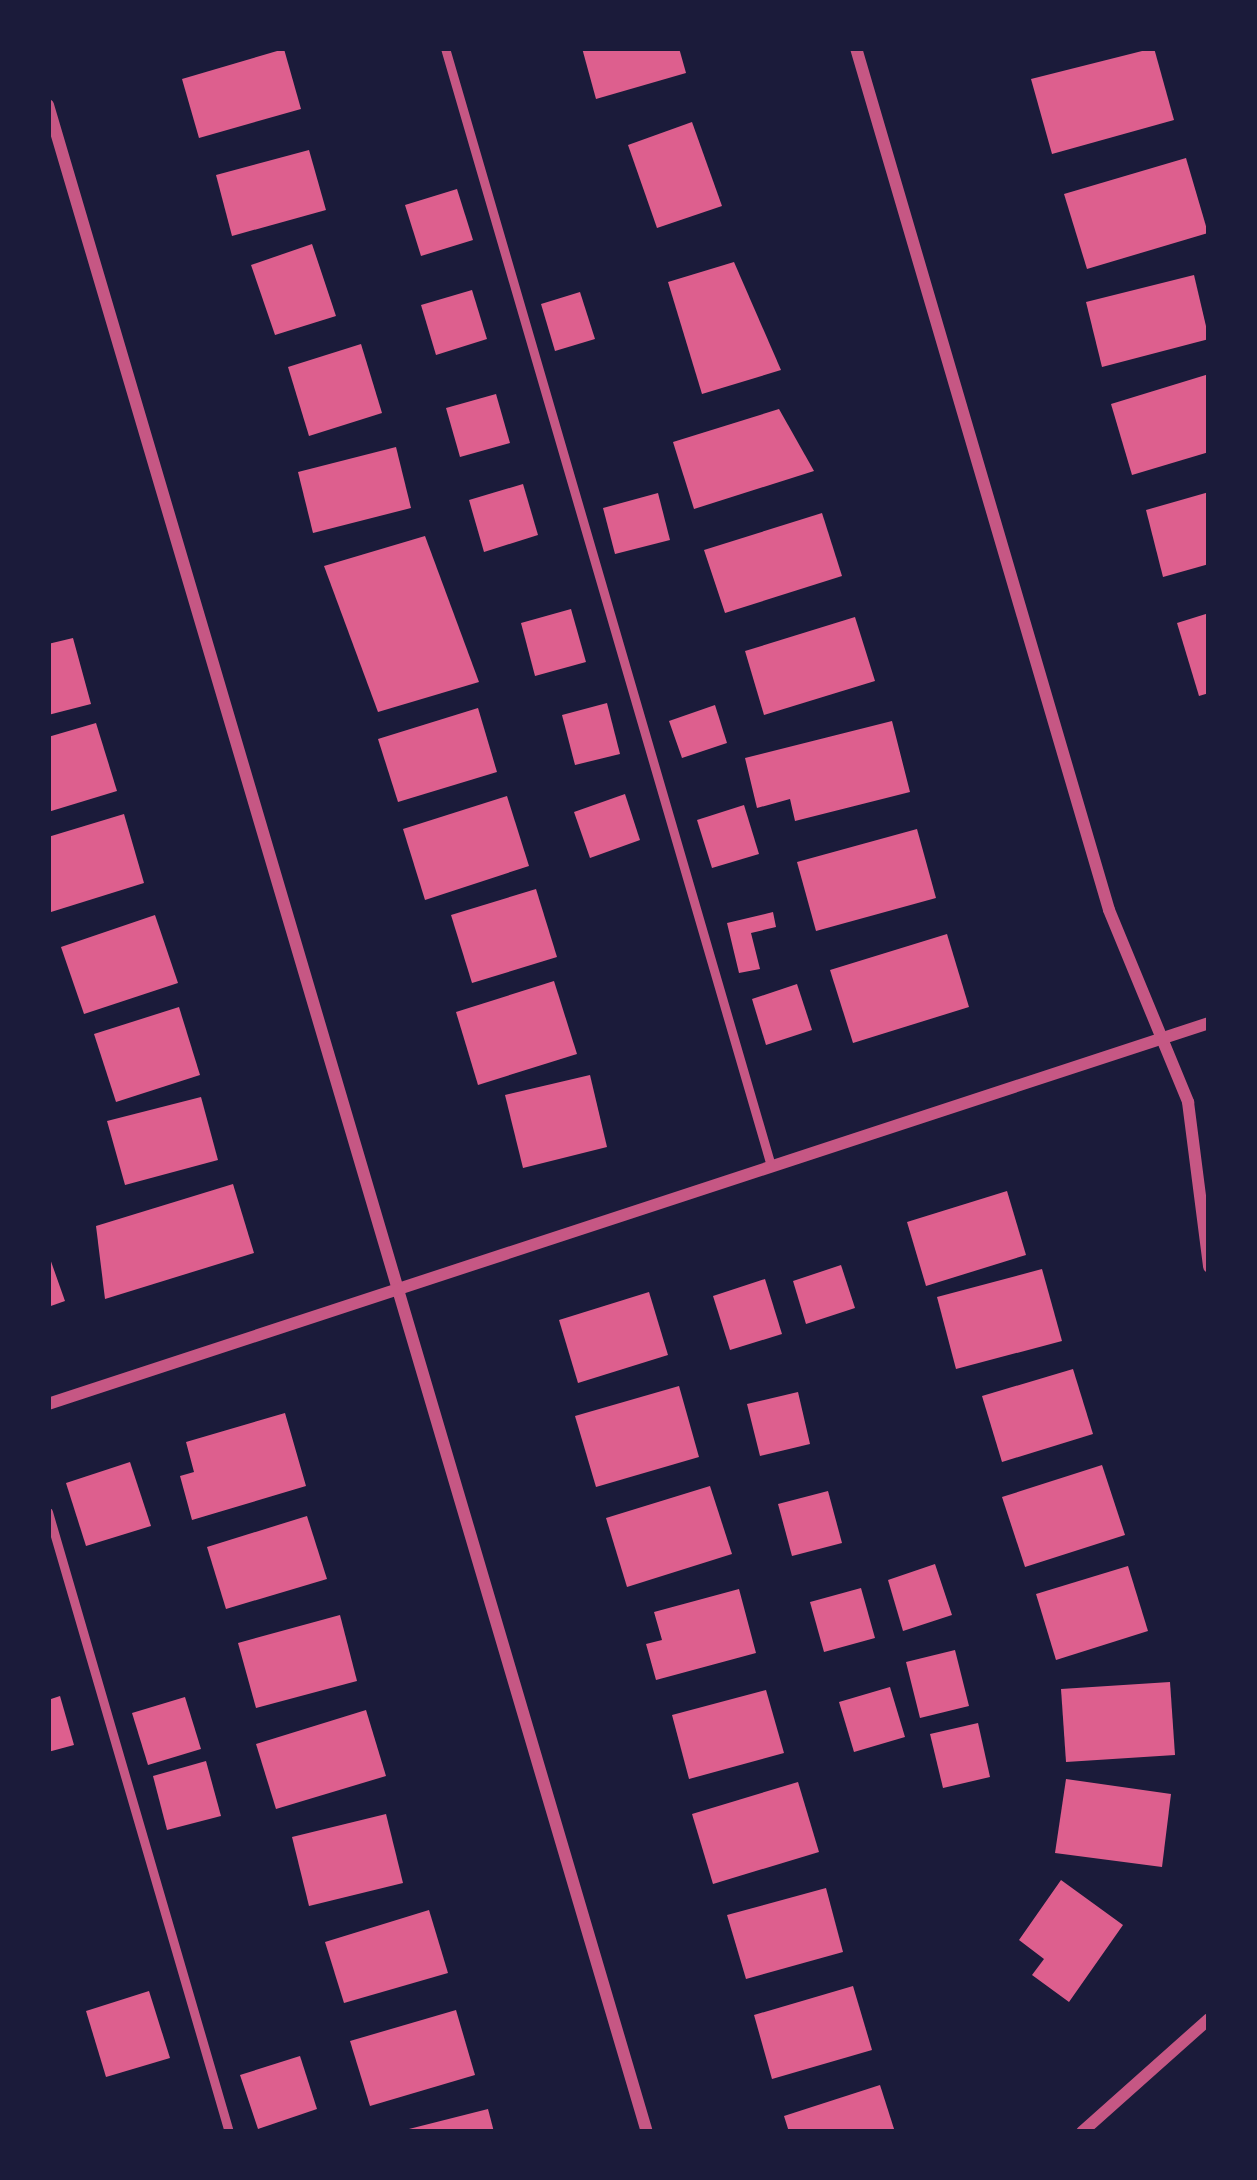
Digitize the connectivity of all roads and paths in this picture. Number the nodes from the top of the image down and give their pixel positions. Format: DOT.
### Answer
graph roads {
  1 [pos="445,48"];
  2 [pos="856,48"];
  3 [pos="48,105"];
  4 [pos="1209,1024"];
  5 [pos="1165,1037"];
  6 [pos="771,1166"];
  7 [pos="1209,1267"];
  8 [pos="397,1286"];
  9 [pos="48,1404"];
  10 [pos="48,1513"];
  11 [pos="1209,2019"];
  12 [pos="229,2132"];
  13 [pos="647,2132"];
  14 [pos="1082,2132"];
  1 -- 6 [label="lane"];
  2 -- 5 [label="street"];
  3 -- 8 [label="street"];
  4 -- 5 [label="street"];
  5 -- 6 [label="street"];
  5 -- 7 [label="street"];
  6 -- 8 [label="street"];
  8 -- 9 [label="street"];
  8 -- 13 [label="street"];
  10 -- 12 [label="lane"];
  11 -- 14 [label="street"];
}
